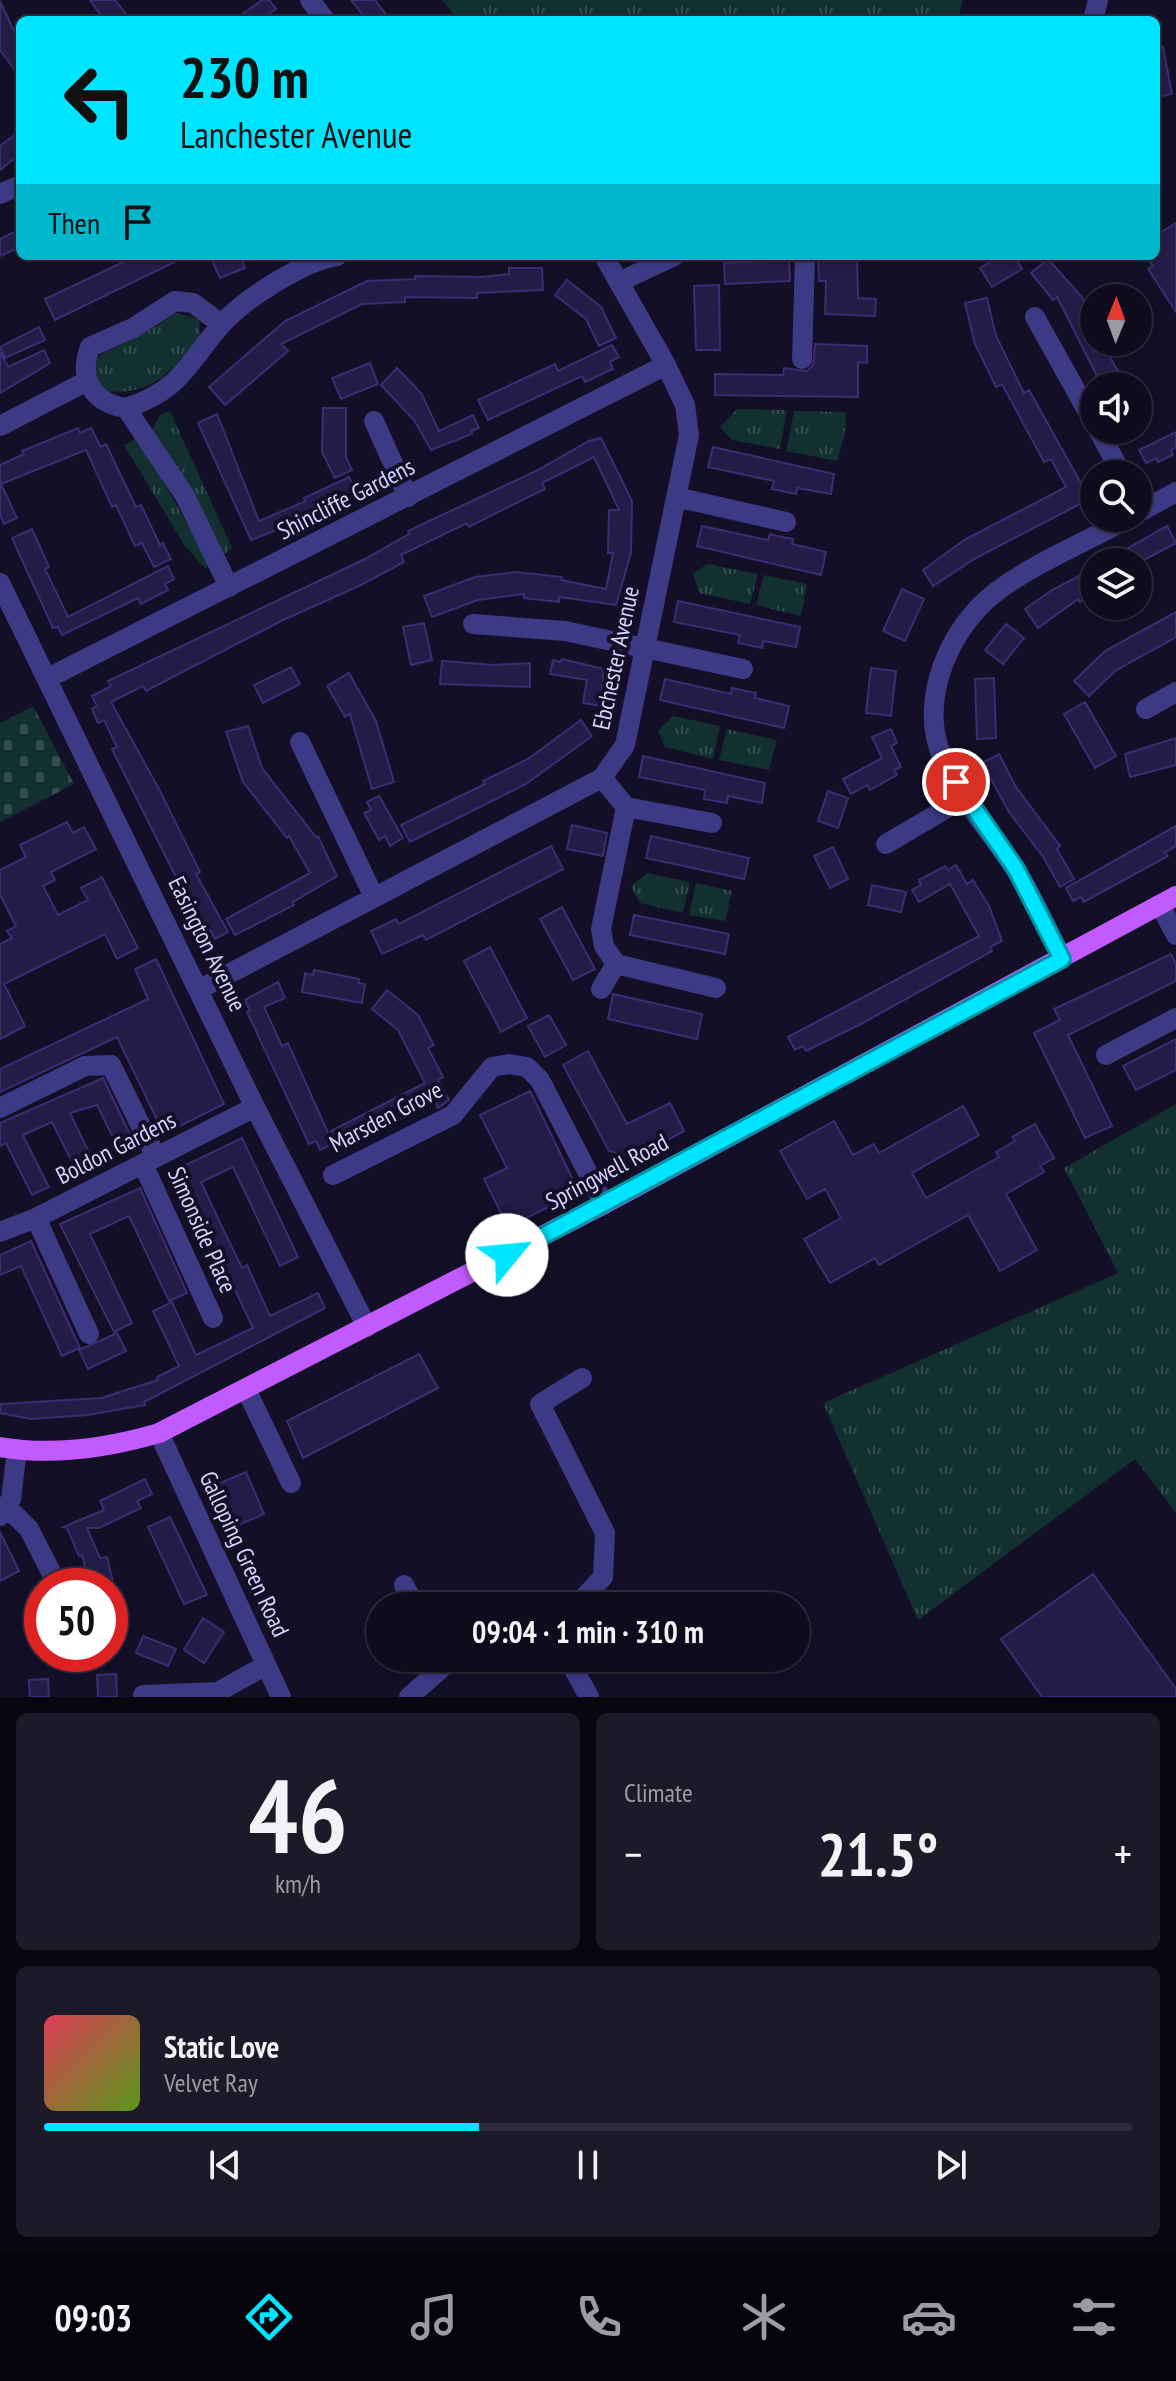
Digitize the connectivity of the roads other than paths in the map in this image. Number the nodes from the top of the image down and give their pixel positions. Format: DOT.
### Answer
graph roads {
  1 [pos="319,260"];
  2 [pos="606,260"];
  3 [pos="666,260"];
  4 [pos="805,260"];
  5 [pos="619,282"];
  6 [pos="1035,317"];
  7 [pos="221,324"];
  8 [pos="802,359"];
  9 [pos="666,365"];
  10 [pos="87,381"];
  11 [pos="1080,398"];
  12 [pos="126,408"];
  13 [pos="374,421"];
  14 [pos="0,426"];
  15 [pos="1176,492"];
  16 [pos="408,497"];
  17 [pos="676,497"];
  18 [pos="1152,504"];
  19 [pos="786,522"];
  20 [pos="1100,532"];
  21 [pos="0,583"];
  22 [pos="229,587"];
  23 [pos="473,624"];
  24 [pos="645,647"];
  25 [pos="743,669"];
  26 [pos="48,678"];
  27 [pos="1176,692"];
  28 [pos="1146,709"];
  29 [pos="300,742"];
  30 [pos="602,778"];
  31 [pos="966,797"];
  32 [pos="626,807"];
  33 [pos="712,823"];
  34 [pos="886,844"];
  35 [pos="374,897"];
  36 [pos="1168,901"];
  37 [pos="1176,935"];
  38 [pos="1062,959"];
  39 [pos="616,964"];
  40 [pos="716,988"];
  41 [pos="200,989"];
  42 [pos="601,989"];
  43 [pos="1176,1018"];
  44 [pos="1106,1055"];
  45 [pos="255,1107"];
  46 [pos="0,1108"];
  47 [pos="150,1160"];
  48 [pos="333,1175"];
  49 [pos="604,1204"];
  50 [pos="36,1218"];
  51 [pos="0,1232"];
  52 [pos="213,1318"];
  53 [pos="367,1327"];
  54 [pos="89,1334"];
  55 [pos="582,1378"];
  56 [pos="246,1389"];
  57 [pos="159,1433"];
  58 [pos="8,1449"];
  59 [pos="291,1483"];
  60 [pos="3,1512"];
  61 [pos="49,1568"];
  62 [pos="404,1585"];
  63 [pos="408,1592"];
  64 [pos="589,1592"];
  65 [pos="266,1665"];
  66 [pos="436,1672"];
  67 [pos="576,1672"];
  68 [pos="143,1695"];
  69 [pos="281,1697"];
  70 [pos="409,1697"];
  71 [pos="589,1697"];
  1 -- 7 [label="street"];
  2 -- 5 [label="street, Ebchester Avenue"];
  3 -- 5 [label="street"];
  4 -- 8 [label="street"];
  5 -- 9 [label="street, Ebchester Avenue"];
  6 -- 11 [label="street"];
  7 -- 10 [label="street"];
  7 -- 12 [label="street"];
  9 -- 16 [label="street, Shincliffe Gardens"];
  9 -- 17 [label="street, Ebchester Avenue"];
  10 -- 12 [label="street"];
  10 -- 14 [label="street"];
  12 -- 22 [label="street"];
  13 -- 16 [label="street"];
  15 -- 18 [label="street"];
  16 -- 22 [label="street, Shincliffe Gardens"];
  17 -- 19 [label="street"];
  17 -- 24 [label="street, Ebchester Avenue"];
  20 -- 31 [label="street"];
  21 -- 26 [label="street, Easington Avenue"];
  22 -- 26 [label="street, Shincliffe Gardens"];
  23 -- 24 [label="street"];
  24 -- 25 [label="street"];
  24 -- 30 [label="street, Ebchester Avenue"];
  26 -- 41 [label="street, Easington Avenue"];
  27 -- 28 [label="street"];
  29 -- 35 [label="street"];
  30 -- 32 [label="street"];
  30 -- 35 [label="street, Ebchester Avenue"];
  31 -- 34 [label="street"];
  31 -- 38 [label="street"];
  32 -- 33 [label="street"];
  32 -- 39 [label="street"];
  35 -- 41 [label="street, Ebchester Avenue"];
  36 -- 37 [label="street"];
  36 -- 38 [label="main road, Springwell Road"];
  38 -- 49 [label="main road, Springwell Road"];
  39 -- 40 [label="street"];
  39 -- 42 [label="street"];
  41 -- 45 [label="street, Easington Avenue"];
  43 -- 44 [label="street"];
  45 -- 47 [label="street, Boldon Gardens"];
  45 -- 53 [label="street, Easington Avenue"];
  46 -- 47 [label="street, Simonside Place"];
  47 -- 50 [label="street, Boldon Gardens"];
  47 -- 52 [label="street, Simonside Place"];
  48 -- 49 [label="street, Marsden Grove"];
  49 -- 53 [label="main road, Springwell Road"];
  50 -- 51 [label="street, Boldon Gardens"];
  50 -- 54 [label="street"];
  53 -- 56 [label="main road, Springwell Road"];
  55 -- 64 [label="street"];
  56 -- 57 [label="main road, Springwell Road"];
  56 -- 59 [label="street"];
  57 -- 58 [label="main road, Springwell Road"];
  57 -- 65 [label="street, Galloping Green Road"];
  58 -- 60 [label="street"];
  60 -- 61 [label="street"];
  62 -- 63 [label="street"];
  65 -- 68 [label="street"];
  65 -- 69 [label="street, Galloping Green Road"];
  66 -- 70 [label="street"];
  67 -- 71 [label="street"];
}
